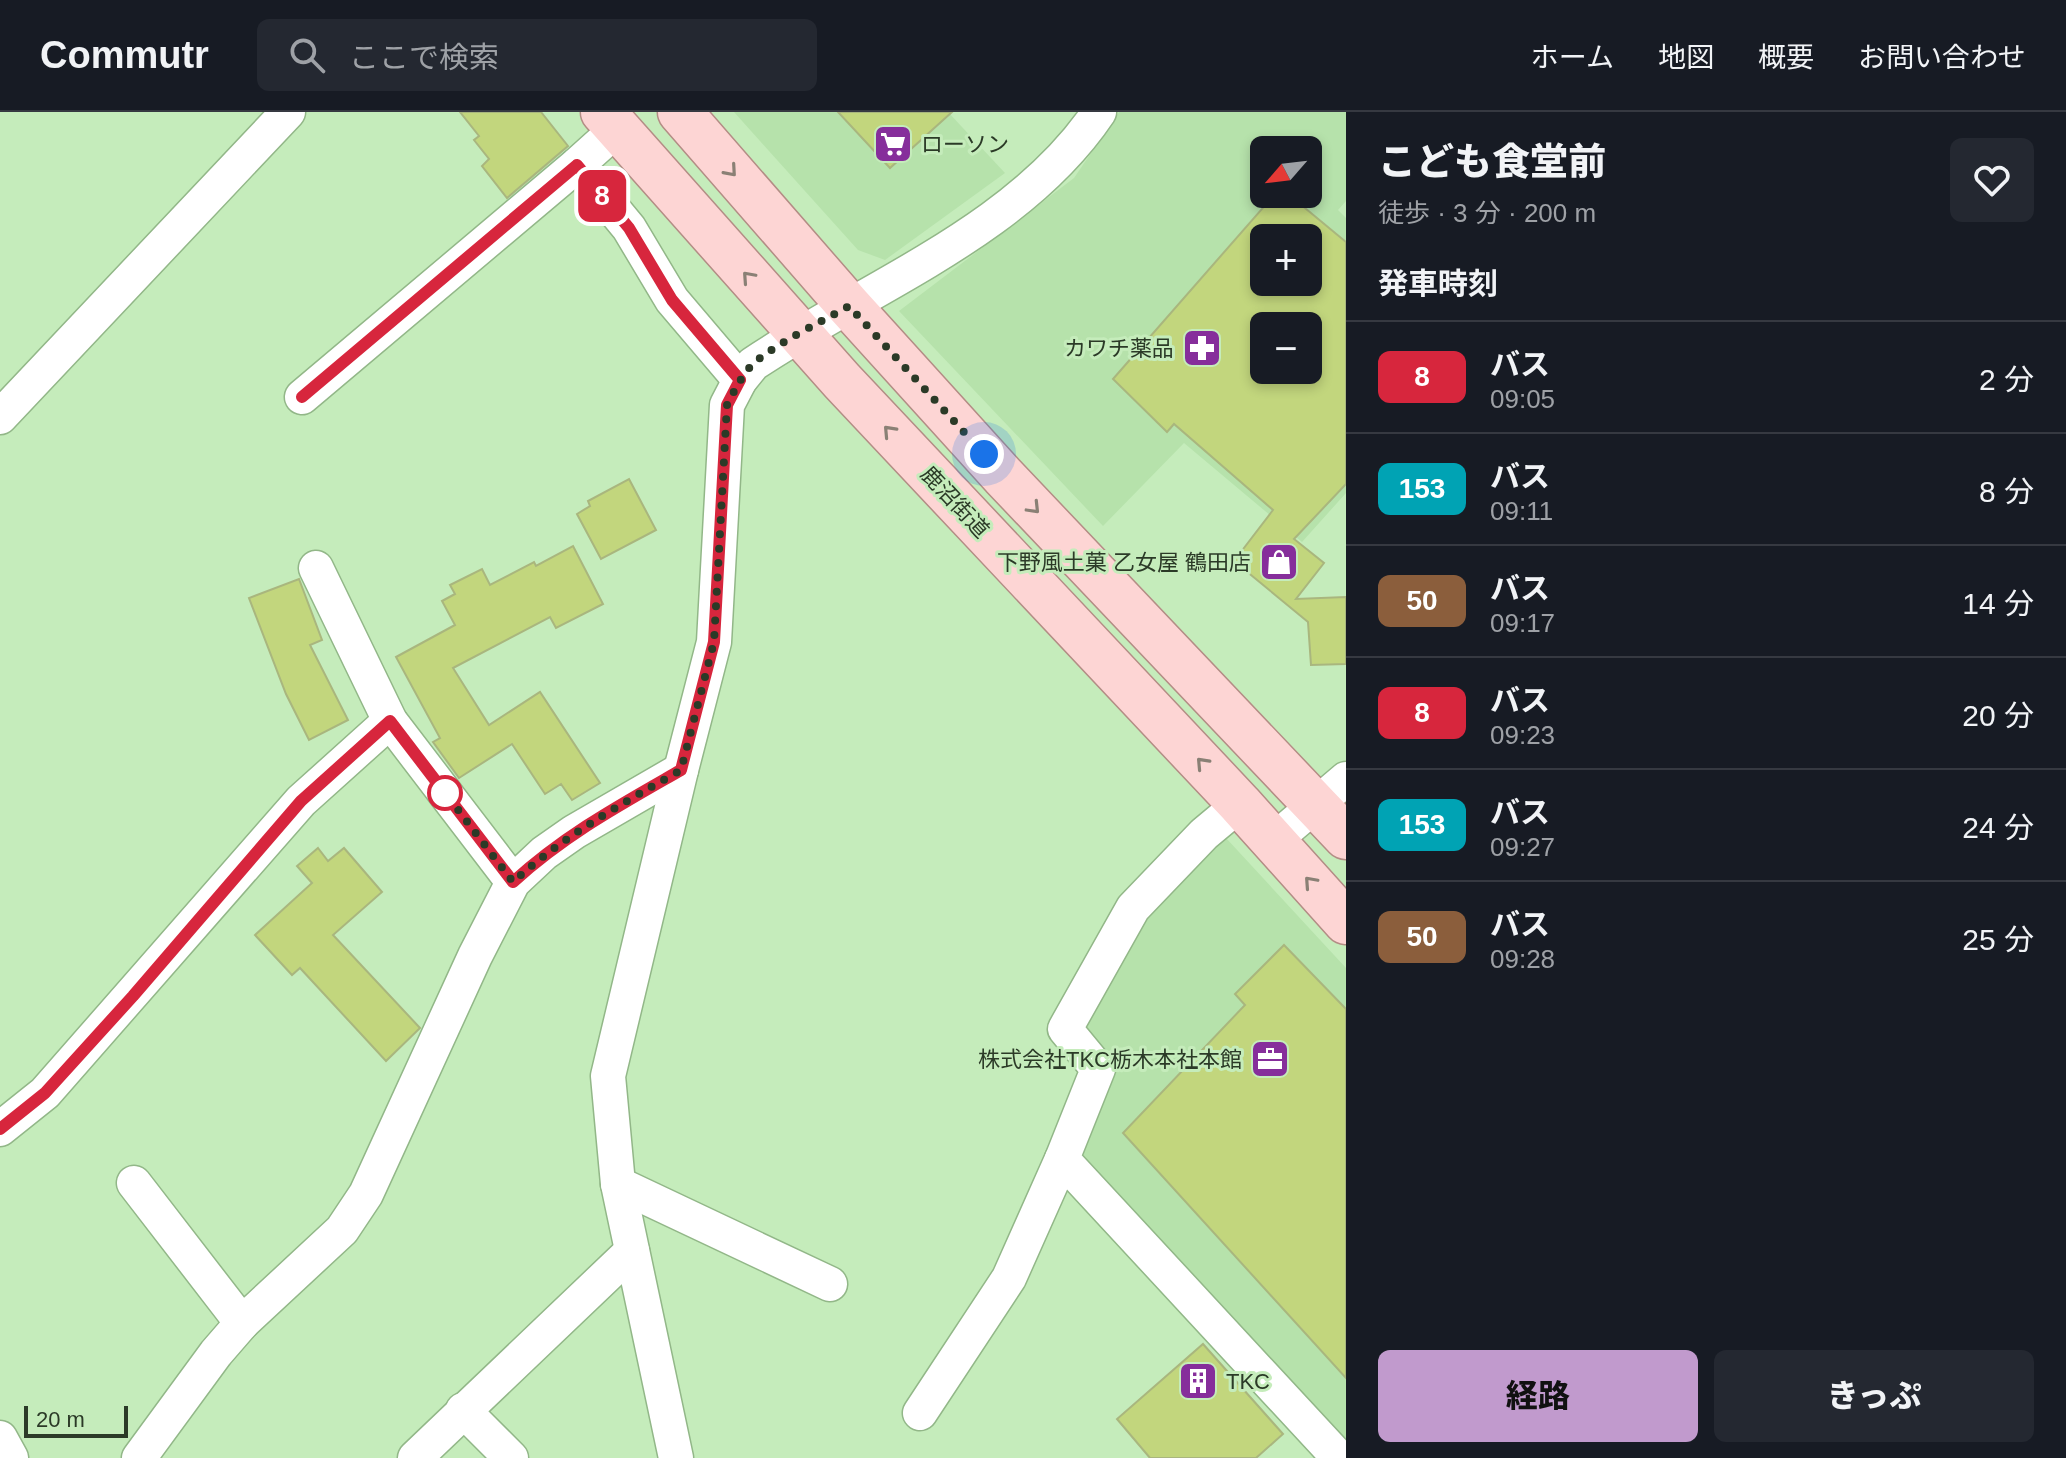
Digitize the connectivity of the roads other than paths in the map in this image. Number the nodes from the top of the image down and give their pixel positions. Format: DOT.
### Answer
graph roads {
  1 [pos="288,112"];
  2 [pos="680,112"];
  3 [pos="1086,119"];
  4 [pos="610,120"];
  5 [pos="577,165"];
  6 [pos="849,306"];
  7 [pos="800,335"];
  8 [pos="740,380"];
  9 [pos="302,397"];
  10 [pos="0,417"];
  11 [pos="316,568"];
  12 [pos="390,721"];
  13 [pos="681,770"];
  14 [pos="1331,791"];
  15 [pos="1240,804"];
  16 [pos="1346,837"];
  17 [pos="1273,841"];
  18 [pos="513,882"];
  19 [pos="1346,922"];
  20 [pos="0,1129"];
  21 [pos="1062,1159"];
  22 [pos="134,1183"];
  23 [pos="618,1184"];
  24 [pos="632,1251"];
  25 [pos="830,1284"];
  26 [pos="242,1323"];
  27 [pos="463,1410"];
  28 [pos="920,1413"];
  29 [pos="0,1438"];
  30 [pos="11,1458"];
  31 [pos="139,1458"];
  32 [pos="415,1458"];
  33 [pos="511,1458"];
  34 [pos="676,1458"];
  35 [pos="1339,1458"];
  1 -- 10 [label="street"];
  2 -- 6 [label="main road, one-way"];
  3 -- 6 [label="street"];
  4 -- 5 [label="street"];
  7 -- 4 [label="main road, 鹿沼街道, one-way"];
  5 -- 8 [label="street"];
  5 -- 9 [label="street"];
  6 -- 7 [label="street"];
  6 -- 14 [label="main road, one-way"];
  7 -- 8 [label="street"];
  15 -- 7 [label="main road, 鹿沼街道, one-way"];
  8 -- 13 [label="street"];
  11 -- 12 [label="street"];
  12 -- 18 [label="street"];
  12 -- 20 [label="street"];
  13 -- 18 [label="street"];
  13 -- 23 [label="street"];
  14 -- 16 [label="main road"];
  14 -- 17 [label="street"];
  15 -- 17 [label="main road, 鹿沼街道"];
  15 -- 21 [label="street"];
  19 -- 17 [label="main road, 鹿沼街道, one-way"];
  18 -- 26 [label="street"];
  21 -- 28 [label="street"];
  21 -- 35 [label="street"];
  22 -- 26 [label="street"];
  23 -- 24 [label="street"];
  23 -- 25 [label="street"];
  24 -- 27 [label="street"];
  24 -- 34 [label="street"];
  26 -- 31 [label="street"];
  27 -- 32 [label="street"];
  27 -- 33 [label="street"];
  29 -- 30 [label="street"];
}
